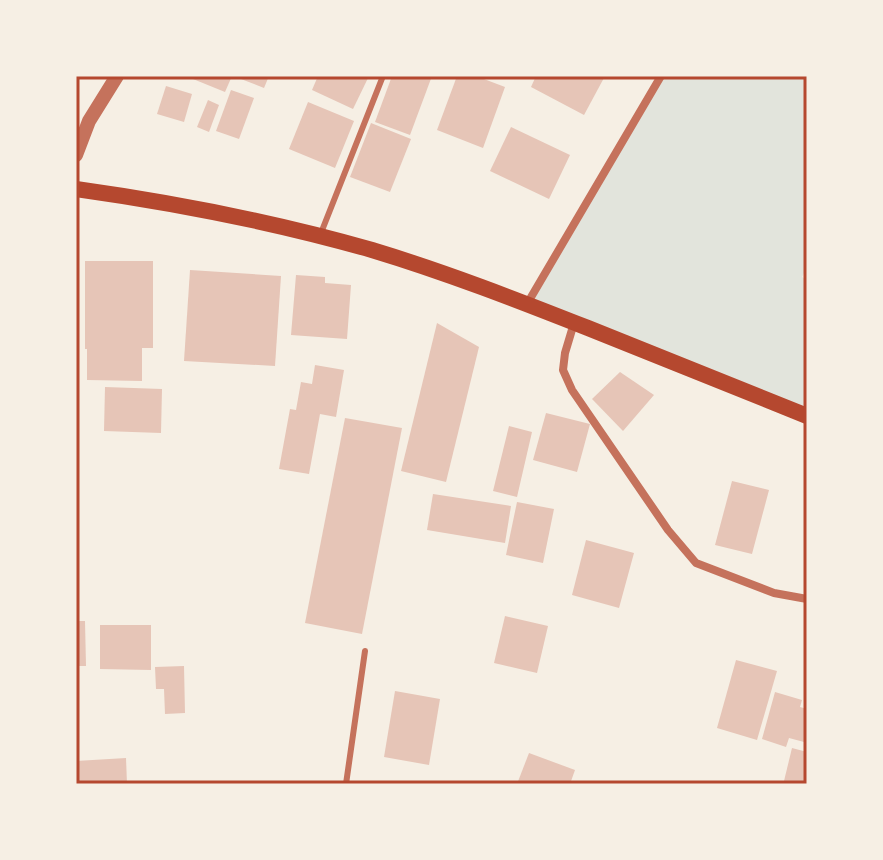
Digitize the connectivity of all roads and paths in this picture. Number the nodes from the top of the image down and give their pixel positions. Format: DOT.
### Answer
graph roads {
  1 [pos="117,76"];
  2 [pos="383,76"];
  3 [pos="661,76"];
  4 [pos="76,155"];
  5 [pos="76,189"];
  6 [pos="320,236"];
  7 [pos="527,304"];
  8 [pos="574,323"];
  9 [pos="807,416"];
  10 [pos="807,599"];
  11 [pos="365,651"];
  12 [pos="346,784"];
  1 -- 4 [label="street"];
  2 -- 6 [label="lane"];
  3 -- 7 [label="street"];
  5 -- 6 [label="main road"];
  6 -- 7 [label="main road"];
  7 -- 8 [label="main road"];
  8 -- 9 [label="main road"];
  8 -- 10 [label="street"];
  11 -- 12 [label="lane"];
}
